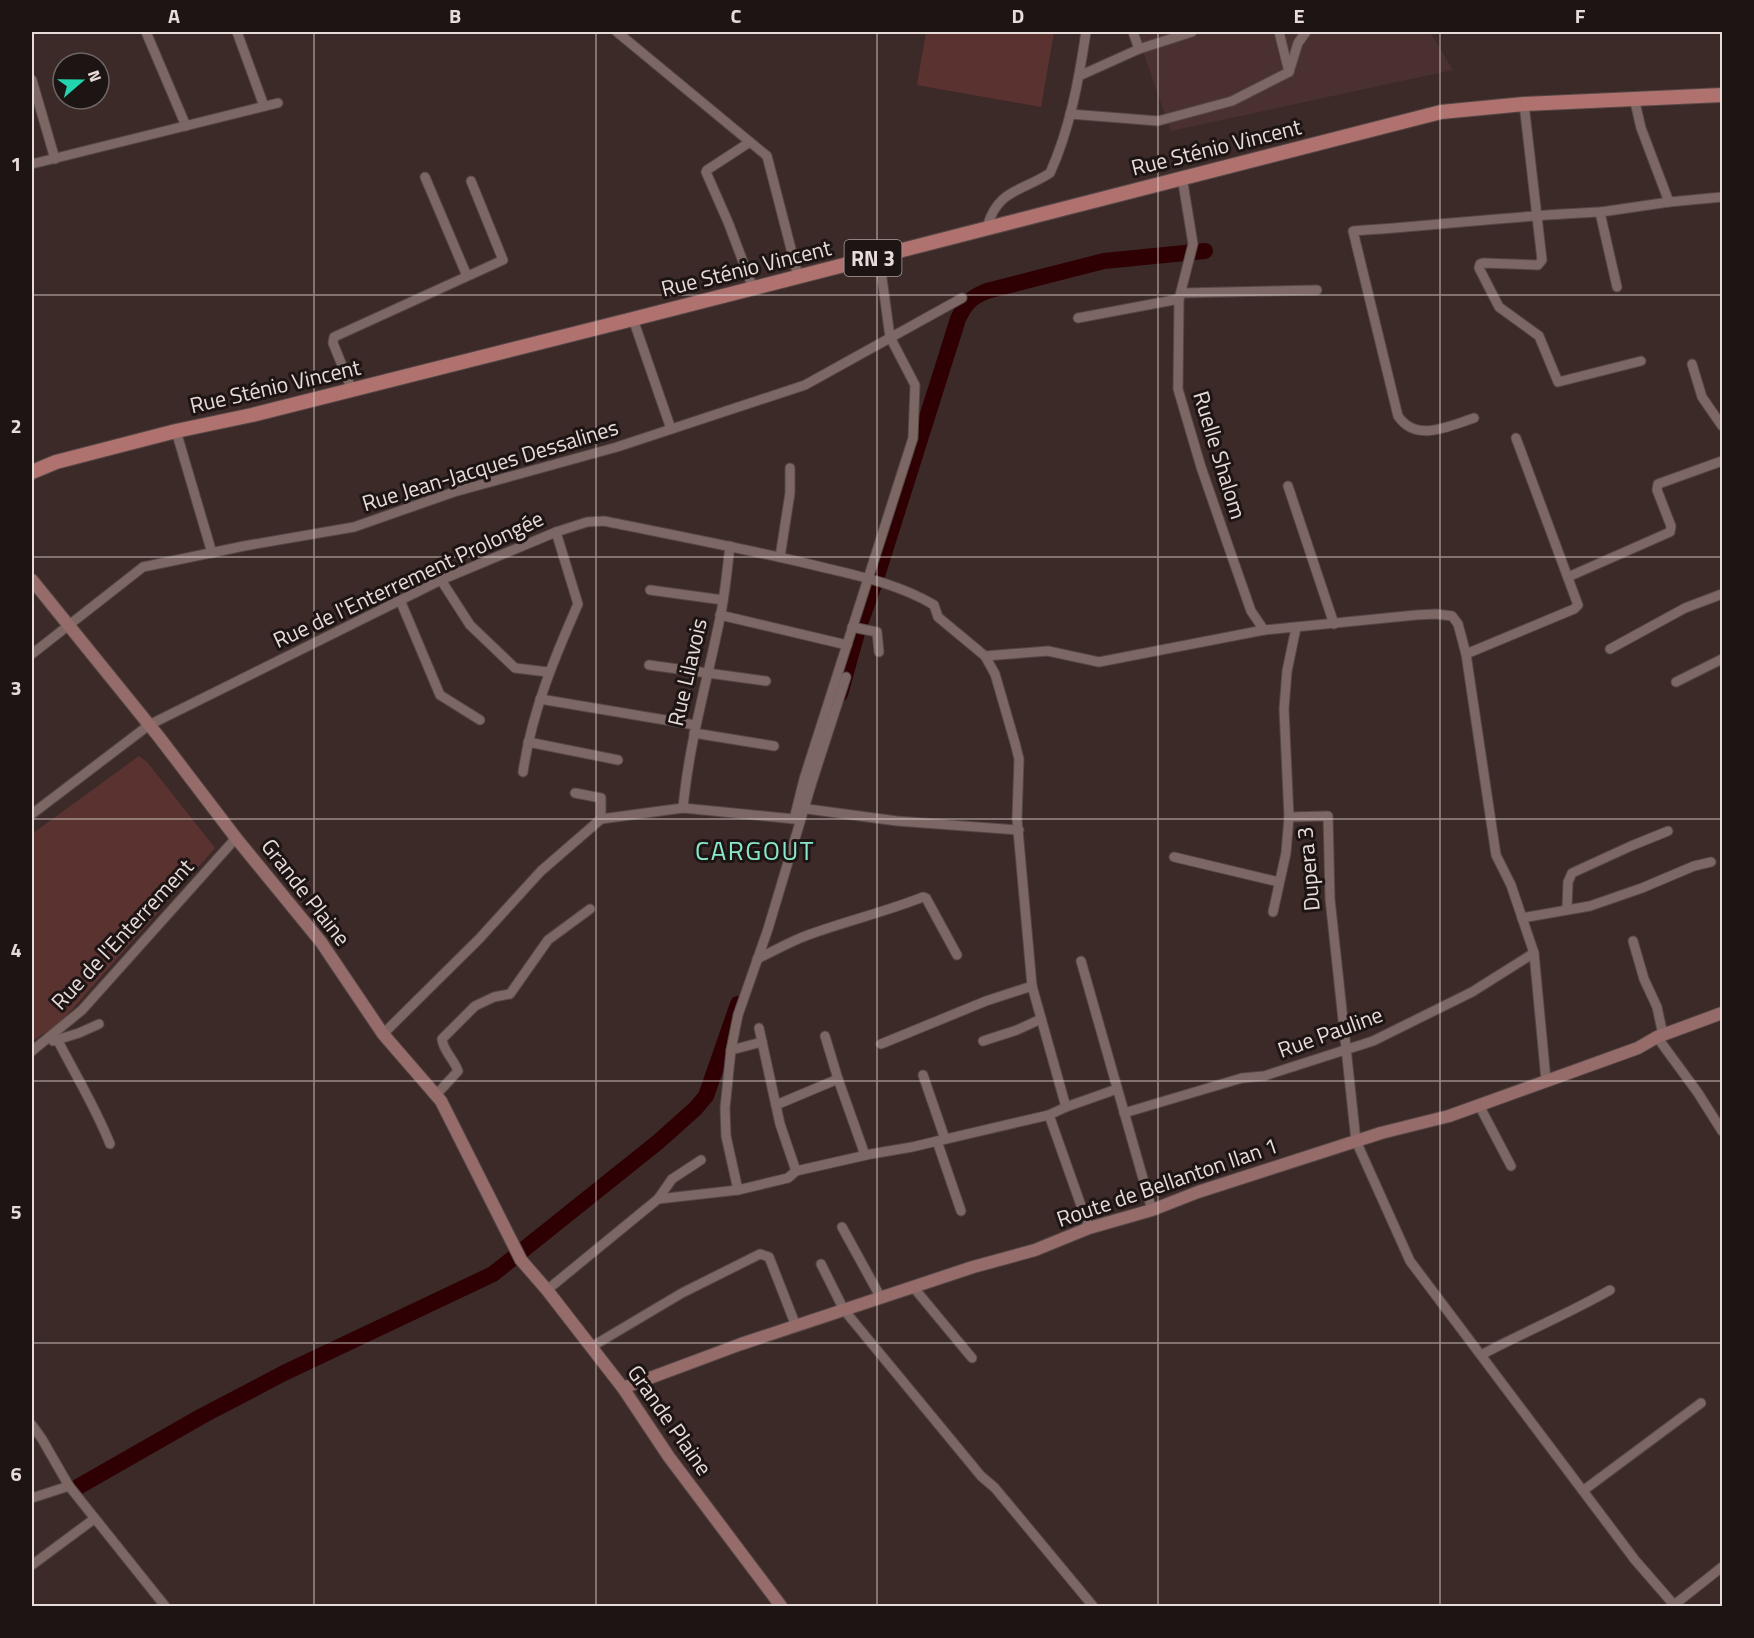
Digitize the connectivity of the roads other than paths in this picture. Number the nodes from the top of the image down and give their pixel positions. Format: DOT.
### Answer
graph roads {
  1 [pos="146,32"];
  2 [pos="237,32"];
  3 [pos="617,32"];
  4 [pos="1086,32"];
  5 [pos="1133,32"];
  6 [pos="1192,32"];
  7 [pos="1279,32"];
  8 [pos="1306,32"];
  9 [pos="1139,49"];
  10 [pos="1290,72"];
  11 [pos="1079,76"];
  12 [pos="32,80"];
  13 [pos="1722,95"];
  14 [pos="1634,98"];
  15 [pos="278,103"];
  16 [pos="1524,104"];
  17 [pos="264,106"];
  18 [pos="1070,114"];
  19 [pos="186,126"];
  20 [pos="750,142"];
  21 [pos="55,159"];
  22 [pos="32,164"];
  23 [pos="425,177"];
  24 [pos="1182,177"];
  25 [pos="471,181"];
  26 [pos="1722,197"];
  27 [pos="1669,202"];
  28 [pos="1601,212"];
  29 [pos="1536,215"];
  30 [pos="987,227"];
  31 [pos="879,256"];
  32 [pos="467,276"];
  33 [pos="798,276"];
  34 [pos="1617,287"];
  35 [pos="753,288"];
  36 [pos="1317,290"];
  37 [pos="1180,296"];
  38 [pos="962,298"];
  39 [pos="1078,318"];
  40 [pos="633,319"];
  41 [pos="890,338"];
  42 [pos="1641,361"];
  43 [pos="1692,364"];
  44 [pos="352,390"];
  45 [pos="1474,418"];
  46 [pos="1722,426"];
  47 [pos="671,429"];
  48 [pos="176,431"];
  49 [pos="1516,438"];
  50 [pos="1722,459"];
  51 [pos="790,468"];
  52 [pos="32,472"];
  53 [pos="1288,486"];
  54 [pos="556,532"];
  55 [pos="730,546"];
  56 [pos="212,553"];
  57 [pos="780,557"];
  58 [pos="1568,576"];
  59 [pos="32,580"];
  60 [pos="441,580"];
  61 [pos="873,580"];
  62 [pos="650,590"];
  63 [pos="1722,594"];
  64 [pos="400,600"];
  65 [pos="723,600"];
  66 [pos="720,615"];
  67 [pos="1334,624"];
  68 [pos="69,627"];
  69 [pos="856,628"];
  70 [pos="1296,628"];
  71 [pos="1264,630"];
  72 [pos="847,645"];
  73 [pos="1610,649"];
  74 [pos="879,652"];
  75 [pos="32,654"];
  76 [pos="1466,654"];
  77 [pos="985,656"];
  78 [pos="1722,659"];
  79 [pos="649,665"];
  80 [pos="548,672"];
  81 [pos="708,673"];
  82 [pos="846,677"];
  83 [pos="766,681"];
  84 [pos="1676,682"];
  85 [pos="540,699"];
  86 [pos="480,720"];
  87 [pos="149,725"];
  88 [pos="694,729"];
  89 [pos="528,742"];
  90 [pos="774,746"];
  91 [pos="618,760"];
  92 [pos="523,772"];
  93 [pos="808,780"];
  94 [pos="576,793"];
  95 [pos="683,808"];
  96 [pos="800,808"];
  97 [pos="32,814"];
  98 [pos="1289,817"];
  99 [pos="601,819"];
  100 [pos="1018,830"];
  101 [pos="1668,831"];
  102 [pos="236,838"];
  103 [pos="1174,857"];
  104 [pos="1711,862"];
  105 [pos="1279,882"];
  106 [pos="590,909"];
  107 [pos="1567,909"];
  108 [pos="1273,912"];
  109 [pos="1521,918"];
  110 [pos="1633,941"];
  111 [pos="1534,952"];
  112 [pos="957,955"];
  113 [pos="757,959"];
  114 [pos="1081,961"];
  115 [pos="1032,986"];
  116 [pos="1722,1013"];
  117 [pos="1041,1019"];
  118 [pos="99,1024"];
  119 [pos="759,1028"];
  120 [pos="383,1035"];
  121 [pos="825,1036"];
  122 [pos="1660,1036"];
  123 [pos="57,1039"];
  124 [pos="983,1041"];
  125 [pos="762,1042"];
  126 [pos="881,1044"];
  127 [pos="35,1048"];
  128 [pos="731,1050"];
  129 [pos="1345,1050"];
  130 [pos="923,1075"];
  131 [pos="838,1080"];
  132 [pos="1545,1080"];
  133 [pos="1117,1089"];
  134 [pos="436,1095"];
  135 [pos="776,1105"];
  136 [pos="1479,1105"];
  137 [pos="1066,1107"];
  138 [pos="1124,1113"];
  139 [pos="1049,1115"];
  140 [pos="1722,1131"];
  141 [pos="941,1140"];
  142 [pos="1356,1141"];
  143 [pos="110,1144"];
  144 [pos="865,1155"];
  145 [pos="701,1160"];
  146 [pos="1511,1166"];
  147 [pos="796,1171"];
  148 [pos="738,1190"];
  149 [pos="658,1199"];
  150 [pos="1152,1210"];
  151 [pos="961,1211"];
  152 [pos="842,1227"];
  153 [pos="1089,1228"];
  154 [pos="821,1264"];
  155 [pos="914,1288"];
  156 [pos="547,1290"];
  157 [pos="1610,1290"];
  158 [pos="881,1298"];
  159 [pos="844,1310"];
  160 [pos="796,1326"];
  161 [pos="591,1347"];
  162 [pos="1481,1355"];
  163 [pos="972,1358"];
  164 [pos="622,1388"];
  165 [pos="1701,1403"];
  166 [pos="32,1425"];
  167 [pos="69,1486"];
  168 [pos="1584,1490"];
  169 [pos="32,1498"];
  170 [pos="94,1519"];
  171 [pos="32,1565"];
  172 [pos="1722,1567"];
  173 [pos="165,1606"];
  174 [pos="781,1606"];
  175 [pos="1093,1606"];
  176 [pos="1675,1606"];
  1 -- 19 [label="street"];
  2 -- 17 [label="street"];
  3 -- 20 [label="street"];
  4 -- 11 [label="street"];
  5 -- 9 [label="street"];
  6 -- 9 [label="street"];
  7 -- 10 [label="street"];
  8 -- 10 [label="street"];
  9 -- 11 [label="street"];
  10 -- 18 [label="street"];
  11 -- 18 [label="street"];
  12 -- 21 [label="street"];
  13 -- 14 [label="main road, Rue Sténio Vincent / RN 3"];
  14 -- 16 [label="main road, Rue Sténio Vincent / RN 3"];
  14 -- 27 [label="street"];
  15 -- 17 [label="street"];
  16 -- 24 [label="main road, Rue Sténio Vincent / RN 3"];
  16 -- 29 [label="street"];
  17 -- 19 [label="street"];
  18 -- 30 [label="street"];
  19 -- 21 [label="street"];
  20 -- 33 [label="street"];
  20 -- 35 [label="street"];
  21 -- 22 [label="street"];
  23 -- 32 [label="street"];
  24 -- 30 [label="main road, Rue Sténio Vincent / RN 3"];
  24 -- 37 [label="street, Ruelle Shalom"];
  25 -- 32 [label="street"];
  26 -- 27 [label="street"];
  27 -- 28 [label="street"];
  28 -- 29 [label="street"];
  28 -- 34 [label="street"];
  29 -- 42 [label="street"];
  29 -- 45 [label="street"];
  30 -- 31 [label="main road, Rue Sténio Vincent / RN 3"];
  31 -- 33 [label="main road, Rue Sténio Vincent / RN 3"];
  31 -- 41 [label="street"];
  32 -- 44 [label="street"];
  33 -- 35 [label="main road, Rue Sténio Vincent / RN 3"];
  35 -- 40 [label="main road, Rue Sténio Vincent / RN 3"];
  36 -- 37 [label="street"];
  37 -- 39 [label="street"];
  37 -- 71 [label="street, Ruelle Shalom"];
  38 -- 41 [label="street, Rue Jean-Jacques Dessalines"];
  40 -- 44 [label="main road, Rue Sténio Vincent / RN 3"];
  40 -- 47 [label="street"];
  41 -- 47 [label="street, Rue Jean-Jacques Dessalines"];
  41 -- 61 [label="street"];
  43 -- 46 [label="street"];
  44 -- 48 [label="main road, Rue Sténio Vincent / RN 3"];
  47 -- 56 [label="street, Rue Jean-Jacques Dessalines"];
  48 -- 52 [label="main road, Rue Sténio Vincent / RN 3"];
  48 -- 56 [label="street"];
  49 -- 58 [label="street"];
  50 -- 58 [label="street"];
  51 -- 57 [label="street"];
  53 -- 67 [label="street"];
  54 -- 55 [label="street, Rue de l'Enterrement Prolongée"];
  54 -- 60 [label="street, Rue de l'Enterrement Prolongée"];
  54 -- 80 [label="street"];
  55 -- 57 [label="street, Rue de l'Enterrement Prolongée"];
  55 -- 65 [label="street, Rue Lilavois"];
  56 -- 68 [label="street, Rue Jean-Jacques Dessalines"];
  57 -- 61 [label="street, Rue de l'Enterrement Prolongée"];
  58 -- 76 [label="street"];
  59 -- 68 [label="street, Grande Plaine"];
  60 -- 64 [label="street, Rue de l'Enterrement Prolongée"];
  60 -- 80 [label="street"];
  61 -- 69 [label="street"];
  61 -- 77 [label="street, Rue de l'Enterrement Prolongée"];
  62 -- 65 [label="street"];
  63 -- 73 [label="street"];
  64 -- 86 [label="street"];
  64 -- 87 [label="street, Rue de l'Enterrement Prolongée"];
  65 -- 66 [label="street, Rue Lilavois"];
  66 -- 72 [label="street"];
  66 -- 81 [label="street, Rue Lilavois"];
  67 -- 70 [label="street"];
  67 -- 76 [label="street"];
  68 -- 75 [label="street, Rue Jean-Jacques Dessalines"];
  68 -- 87 [label="street, Grande Plaine"];
  69 -- 72 [label="street"];
  69 -- 74 [label="street"];
  70 -- 71 [label="street"];
  70 -- 98 [label="street, Dupera 3"];
  71 -- 77 [label="street"];
  72 -- 93 [label="street"];
  76 -- 109 [label="street"];
  77 -- 100 [label="street, Rue de l'Enterrement Prolongée"];
  78 -- 84 [label="street"];
  79 -- 81 [label="street"];
  80 -- 85 [label="street"];
  81 -- 83 [label="street"];
  81 -- 88 [label="street, Rue Lilavois"];
  82 -- 93 [label="street"];
  85 -- 88 [label="street"];
  85 -- 89 [label="street"];
  87 -- 97 [label="street"];
  87 -- 102 [label="street, Grande Plaine"];
  88 -- 90 [label="street"];
  88 -- 95 [label="street, Rue Lilavois"];
  89 -- 91 [label="street"];
  89 -- 92 [label="street"];
  93 -- 96 [label="street"];
  94 -- 99 [label="street"];
  95 -- 96 [label="street"];
  95 -- 99 [label="street"];
  96 -- 100 [label="street"];
  96 -- 113 [label="street"];
  98 -- 105 [label="street"];
  98 -- 129 [label="street, Dupera 3"];
  99 -- 120 [label="street"];
  100 -- 115 [label="street, Rue de l'Enterrement Prolongée"];
  101 -- 107 [label="street"];
  102 -- 120 [label="street, Grande Plaine"];
  102 -- 127 [label="street, Rue de l'Enterrement"];
  103 -- 105 [label="street"];
  104 -- 107 [label="street"];
  105 -- 108 [label="street"];
  106 -- 134 [label="street"];
  107 -- 109 [label="street"];
  109 -- 111 [label="street"];
  110 -- 122 [label="street"];
  111 -- 129 [label="street, Rue Pauline"];
  111 -- 132 [label="street"];
  112 -- 113 [label="street"];
  113 -- 128 [label="street"];
  114 -- 133 [label="street"];
  115 -- 117 [label="street, Rue de l'Enterrement Prolongée"];
  115 -- 126 [label="street"];
  116 -- 122 [label="street, Route de Bellanton Ilan 1"];
  117 -- 124 [label="street"];
  117 -- 137 [label="street, Rue de l'Enterrement Prolongée"];
  118 -- 123 [label="street"];
  119 -- 125 [label="street"];
  120 -- 134 [label="street, Grande Plaine"];
  121 -- 131 [label="street"];
  122 -- 132 [label="street, Route de Bellanton Ilan 1"];
  122 -- 140 [label="street"];
  123 -- 127 [label="street"];
  123 -- 143 [label="street"];
  125 -- 128 [label="street"];
  125 -- 135 [label="street"];
  128 -- 148 [label="street"];
  129 -- 138 [label="street, Rue Pauline"];
  129 -- 142 [label="street, Dupera 3"];
  130 -- 141 [label="street"];
  131 -- 135 [label="street"];
  131 -- 144 [label="street"];
  132 -- 136 [label="street, Route de Bellanton Ilan 1"];
  133 -- 137 [label="street"];
  133 -- 138 [label="street"];
  134 -- 156 [label="street, Grande Plaine"];
  135 -- 147 [label="street"];
  136 -- 142 [label="street, Route de Bellanton Ilan 1"];
  136 -- 146 [label="street"];
  137 -- 139 [label="street"];
  138 -- 150 [label="street"];
  139 -- 141 [label="street"];
  139 -- 153 [label="street"];
  141 -- 144 [label="street"];
  141 -- 151 [label="street"];
  142 -- 150 [label="street, Route de Bellanton Ilan 1"];
  142 -- 162 [label="street, Dupera 3"];
  144 -- 147 [label="street"];
  145 -- 149 [label="street"];
  147 -- 148 [label="street"];
  148 -- 149 [label="street"];
  149 -- 156 [label="street"];
  150 -- 153 [label="street, Route de Bellanton Ilan 1"];
  152 -- 158 [label="street"];
  153 -- 155 [label="street, Route de Bellanton Ilan 1"];
  154 -- 159 [label="street"];
  155 -- 158 [label="street, Route de Bellanton Ilan 1"];
  155 -- 163 [label="street"];
  156 -- 161 [label="street, Grande Plaine"];
  157 -- 162 [label="street"];
  158 -- 159 [label="street, Route de Bellanton Ilan 1"];
  159 -- 160 [label="street, Route de Bellanton Ilan 1"];
  159 -- 175 [label="street"];
  160 -- 161 [label="street"];
  160 -- 164 [label="street, Route de Bellanton Ilan 1"];
  161 -- 164 [label="street, Grande Plaine"];
  162 -- 168 [label="street, Dupera 3"];
  164 -- 174 [label="street, Grande Plaine"];
  165 -- 168 [label="street"];
  166 -- 167 [label="street"];
  167 -- 169 [label="street"];
  167 -- 170 [label="street"];
  168 -- 176 [label="street, Dupera 3"];
  170 -- 171 [label="street"];
  170 -- 173 [label="street"];
  172 -- 176 [label="street"];
}
